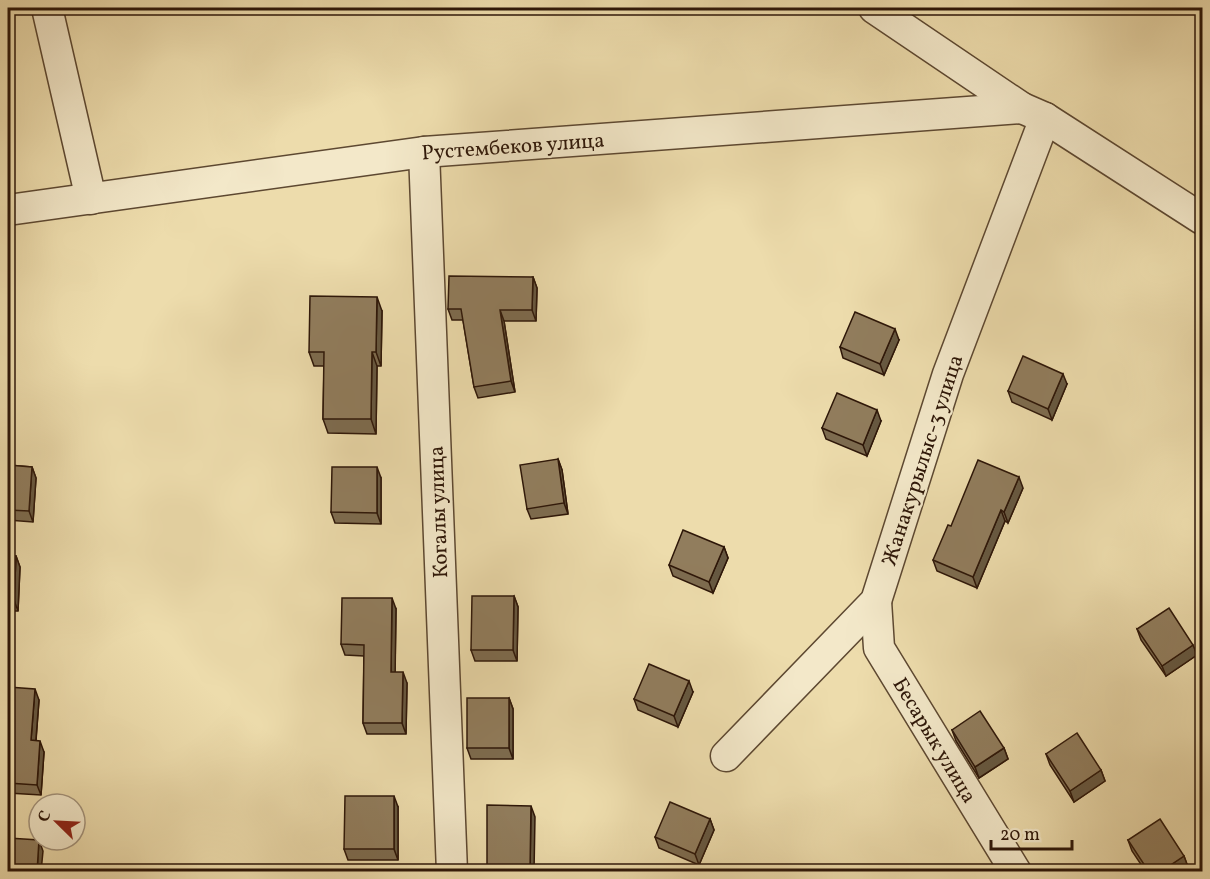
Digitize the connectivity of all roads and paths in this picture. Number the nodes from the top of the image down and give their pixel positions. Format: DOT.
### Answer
graph roads {
  1 [pos="46,8"];
  2 [pos="874,8"];
  3 [pos="1033,113"];
  4 [pos="424,152"];
  5 [pos="91,199"];
  6 [pos="8,210"];
  7 [pos="1203,219"];
  8 [pos="876,601"];
  9 [pos="726,756"];
  10 [pos="452,872"];
  11 [pos="1016,872"];
  1 -- 5 [label="street"];
  2 -- 3 [label="street"];
  3 -- 4 [label="street, Рустембеков улица"];
  3 -- 7 [label="street"];
  3 -- 8 [label="street, Жанакурылыс-3 улица"];
  4 -- 5 [label="street, Рустембеков улица"];
  4 -- 10 [label="street, Когалы улица"];
  5 -- 6 [label="street, Рустембеков улица"];
  8 -- 9 [label="street, Жанакурылыс-3 улица"];
  8 -- 11 [label="street, Бесарык улица"];
}
